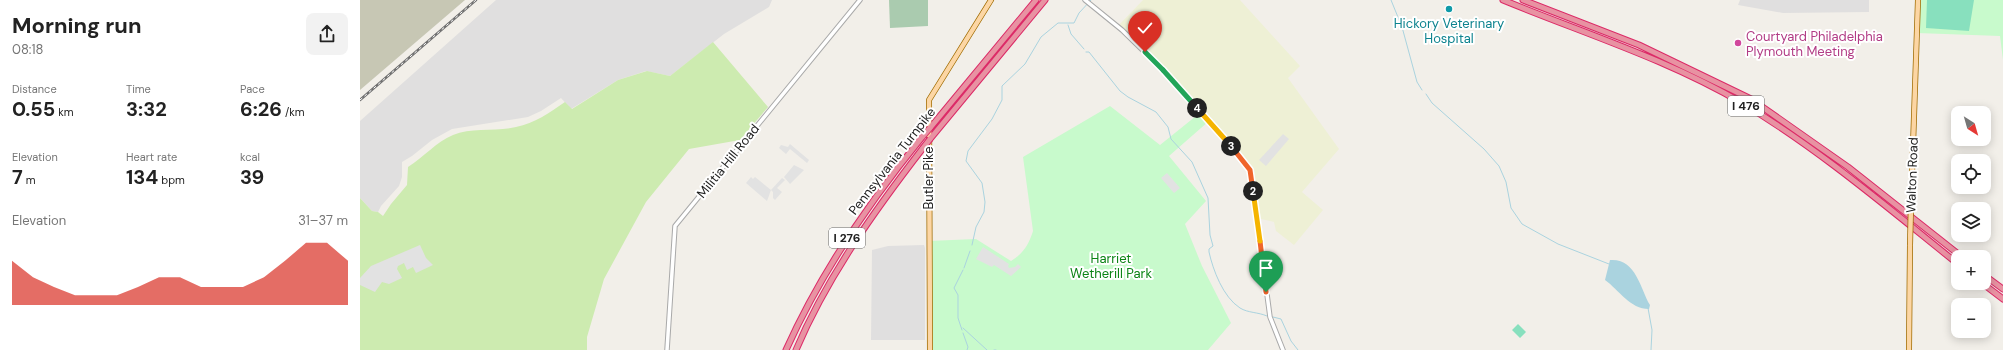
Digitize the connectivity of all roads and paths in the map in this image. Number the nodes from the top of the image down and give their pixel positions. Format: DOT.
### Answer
graph roads {
  1 [pos="860,0"];
  2 [pos="991,0"];
  3 [pos="1036,0"];
  4 [pos="1046,0"];
  5 [pos="1504,0"];
  6 [pos="1523,0"];
  7 [pos="1918,0"];
  8 [pos="1088,2"];
  9 [pos="1953,250"];
  10 [pos="1951,259"];
  11 [pos="1991,280"];
  12 [pos="1991,290"];
  13 [pos="2003,290"];
  14 [pos="2003,299"];
  15 [pos="666,350"];
  16 [pos="786,350"];
  17 [pos="796,350"];
  18 [pos="930,350"];
  19 [pos="1283,350"];
  20 [pos="1909,350"];
  1 -- 15 [label="street, Militia Hill Road"];
  2 -- 18 [label="main road, Butler Pike"];
  3 -- 16 [label="highway, Pennsylvania Turnpike / I 276, bridge"];
  4 -- 17 [label="highway, Pennsylvania Turnpike / I 276, bridge"];
  5 -- 10 [label="highway, I 476"];
  6 -- 9 [label="highway, I 476"];
  7 -- 20 [label="main road, Walton Road, bridge"];
  8 -- 19 [label="street"];
  11 -- 13 [label="highway"];
  12 -- 14 [label="highway"];
}
